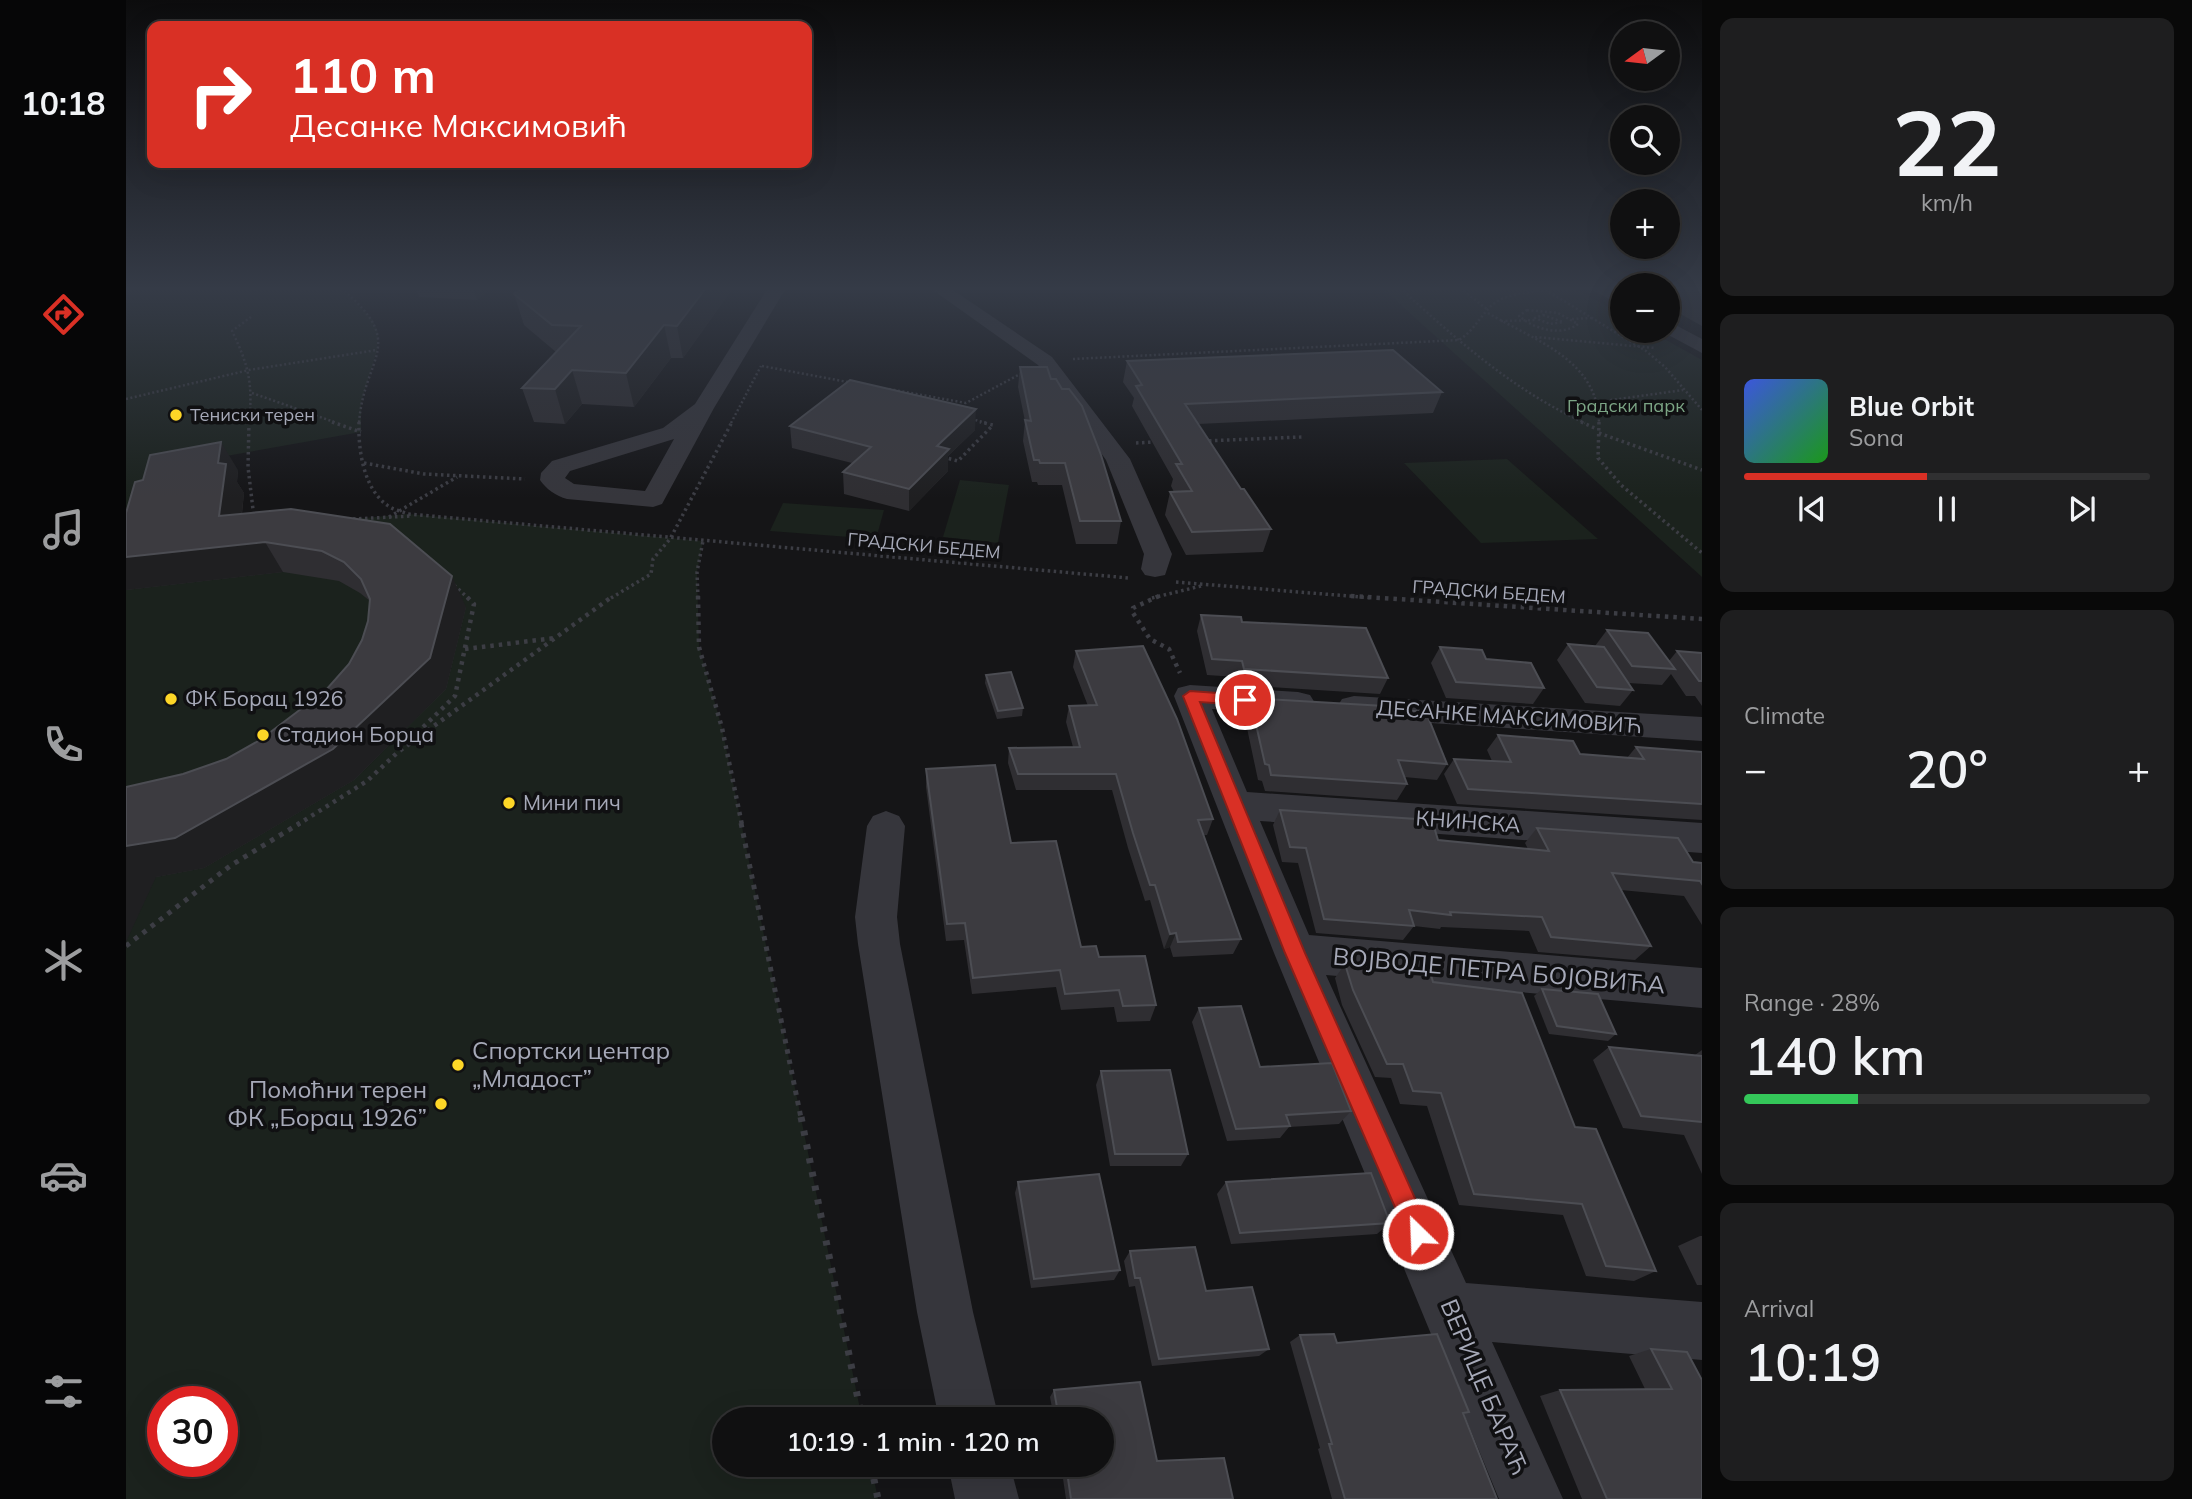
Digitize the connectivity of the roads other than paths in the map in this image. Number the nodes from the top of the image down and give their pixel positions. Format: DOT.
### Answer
graph roads {
  1 [pos="734,358"];
  2 [pos="1042,358"];
  3 [pos="703,408"];
  4 [pos="1153,576"];
  5 [pos="1190,696"];
  6 [pos="1702,729"];
  7 [pos="1234,805"];
  8 [pos="886,826"];
  9 [pos="1702,838"];
  10 [pos="1295,953"];
  11 [pos="1702,988"];
  12 [pos="1452,1310"];
  13 [pos="1702,1331"];
  14 [pos="966,1407"];
  15 [pos="982,1477"];
  16 [pos="987,1499"];
  17 [pos="1531,1499"];
  1 -- 3 [label="street"];
  2 -- 4 [label="street"];
  3 -- 3 [label="street"];
  5 -- 6 [label="street, ДЕСАНКЕ МАКСИМОВИЋ"];
  5 -- 7 [label="street, ВЕРИЦЕ БАРАЋ"];
  7 -- 9 [label="street, КНИНСКА"];
  7 -- 10 [label="street, ВЕРИЦЕ БАРАЋ"];
  8 -- 14 [label="street"];
  10 -- 11 [label="street, ВОЈВОДЕ ПЕТРА БОЈОВИЋА"];
  10 -- 12 [label="street, ВЕРИЦЕ БАРАЋ"];
  12 -- 13 [label="street"];
  12 -- 17 [label="street, ВЕРИЦЕ БАРАЋ"];
  15 -- 16 [label="street"];
}
